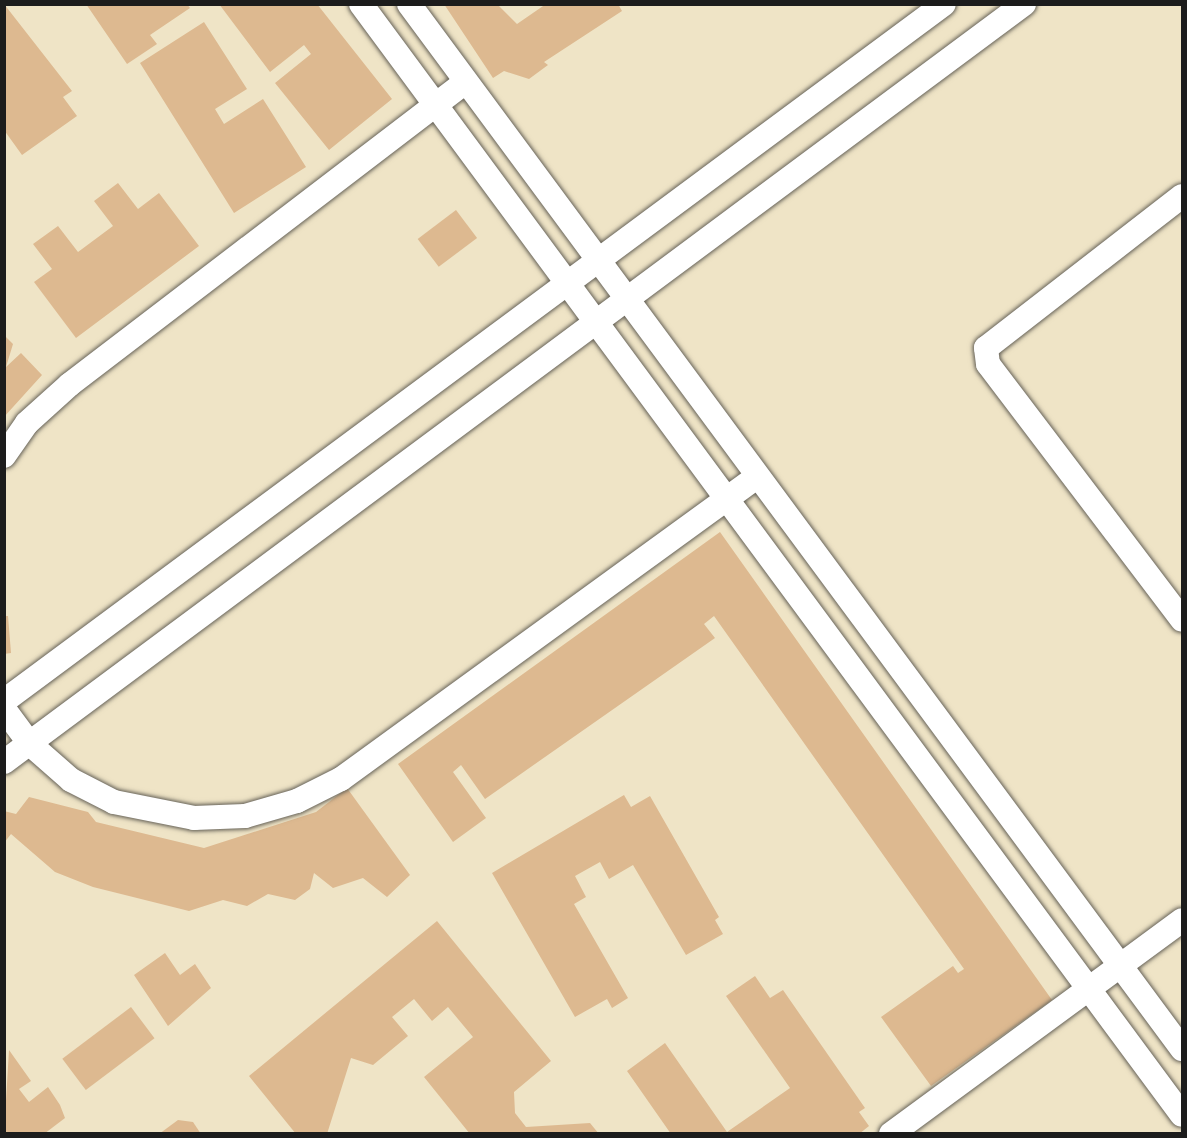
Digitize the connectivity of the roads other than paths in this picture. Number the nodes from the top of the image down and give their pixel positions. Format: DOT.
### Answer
graph roads {
  1 [pos="361,4"];
  2 [pos="409,4"];
  3 [pos="944,4"];
  4 [pos="1024,4"];
  5 [pos="466,82"];
  6 [pos="436,105"];
  7 [pos="1182,196"];
  8 [pos="597,261"];
  9 [pos="567,284"];
  10 [pos="627,301"];
  11 [pos="594,326"];
  12 [pos="4,456"];
  13 [pos="758,476"];
  14 [pos="726,499"];
  15 [pos="1182,620"];
  16 [pos="4,700"];
  17 [pos="4,709"];
  18 [pos="30,744"];
  19 [pos="4,762"];
  20 [pos="1182,920"];
  21 [pos="1120,966"];
  22 [pos="1089,988"];
  23 [pos="1182,1049"];
  24 [pos="1182,1115"];
  25 [pos="891,1134"];
  1 -- 6 [label="street"];
  2 -- 5 [label="street"];
  3 -- 8 [label="street"];
  4 -- 10 [label="street"];
  5 -- 6 [label="street"];
  5 -- 8 [label="street"];
  6 -- 9 [label="street"];
  6 -- 12 [label="street"];
  7 -- 15 [label="street"];
  8 -- 9 [label="street"];
  8 -- 10 [label="street"];
  9 -- 11 [label="street"];
  9 -- 16 [label="street"];
  10 -- 11 [label="street"];
  10 -- 13 [label="street"];
  11 -- 14 [label="street"];
  11 -- 18 [label="street"];
  13 -- 14 [label="street"];
  13 -- 21 [label="street"];
  14 -- 18 [label="street"];
  14 -- 22 [label="street"];
  17 -- 18 [label="street"];
  18 -- 19 [label="street"];
  20 -- 21 [label="street"];
  21 -- 22 [label="street"];
  21 -- 23 [label="street"];
  22 -- 24 [label="street"];
  22 -- 25 [label="street"];
}
